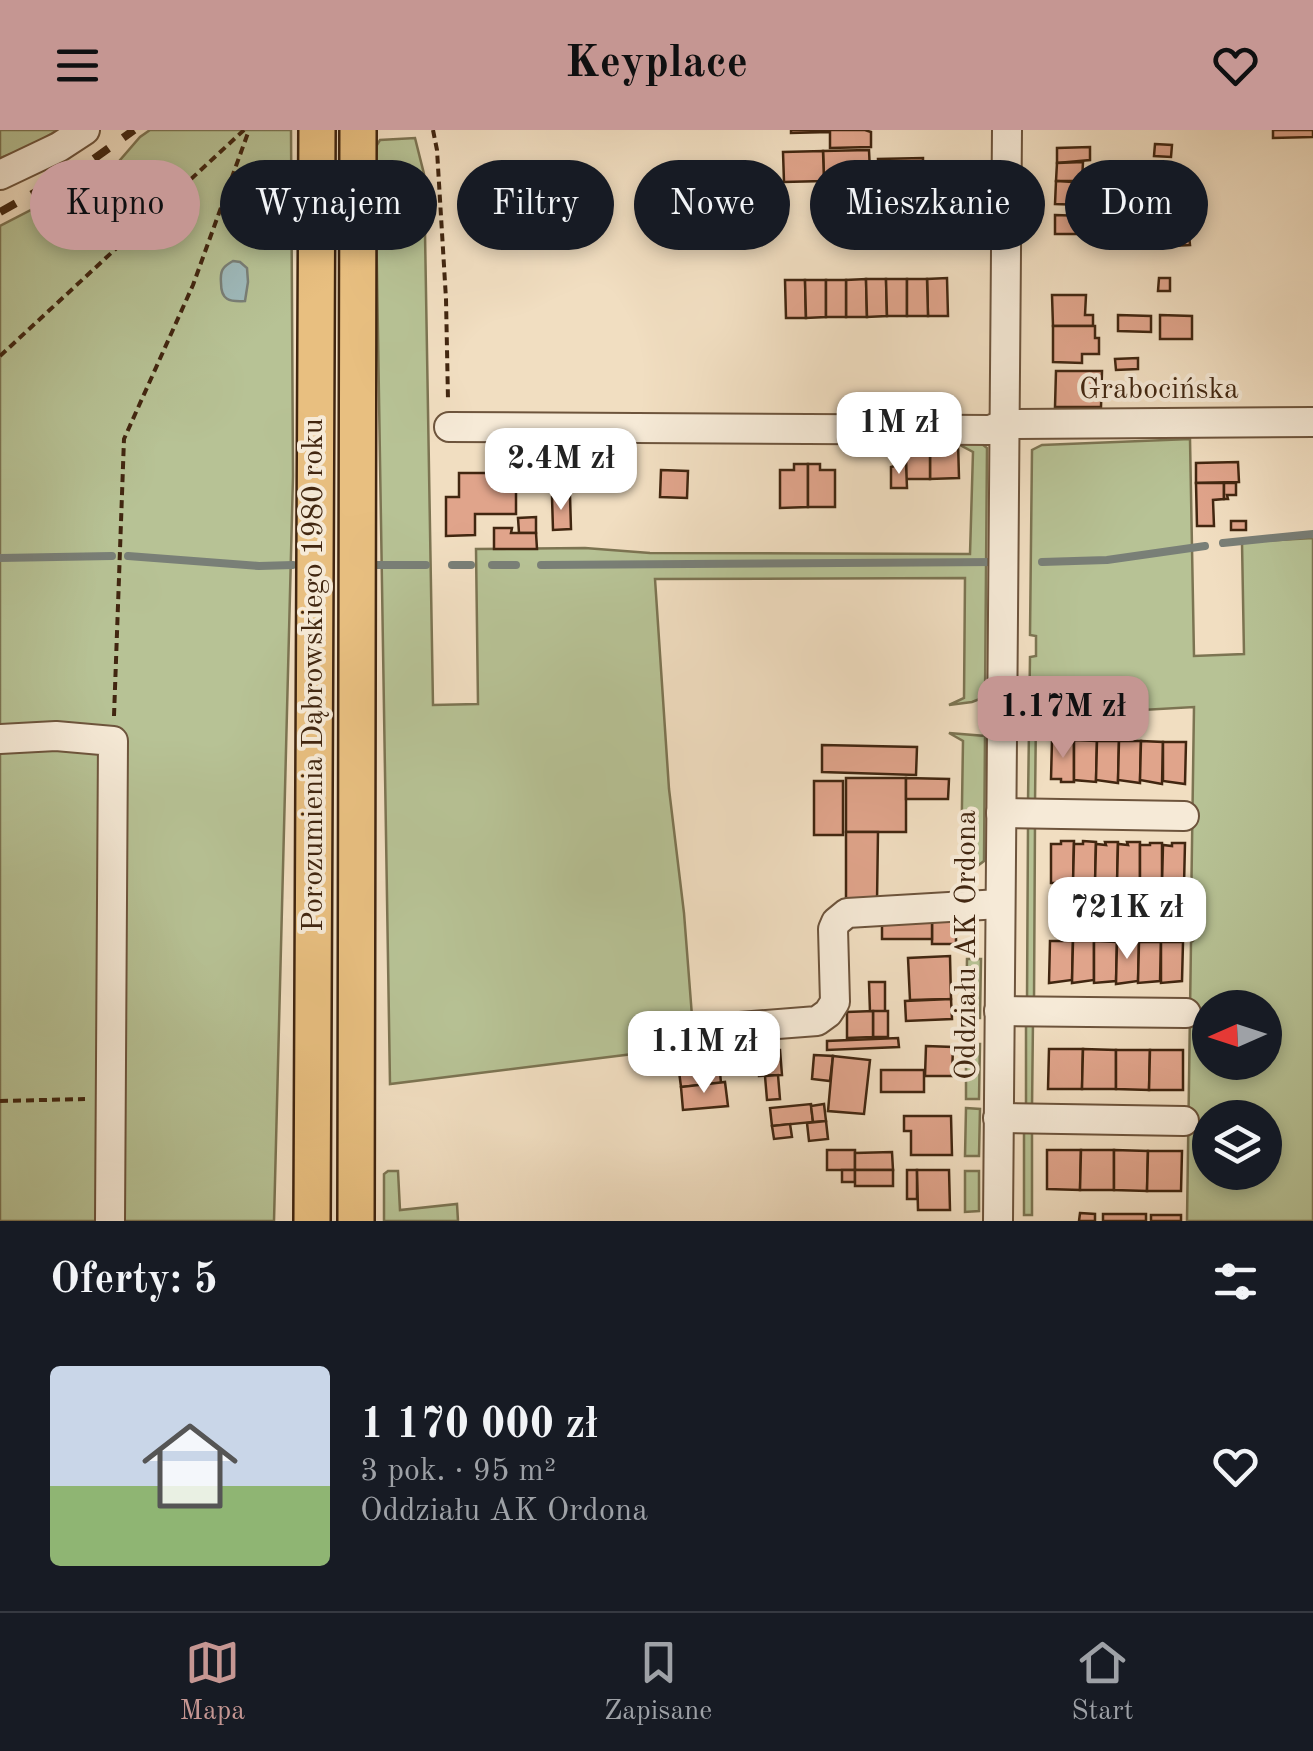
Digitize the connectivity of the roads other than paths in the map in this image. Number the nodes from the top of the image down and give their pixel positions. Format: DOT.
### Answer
graph roads {
  1 [pos="317,130"];
  2 [pos="358,130"];
  3 [pos="1007,130"];
  4 [pos="75,133"];
  5 [pos="0,176"];
  6 [pos="1313,422"];
  7 [pos="1004,424"];
  8 [pos="449,427"];
  9 [pos="315,568"];
  10 [pos="358,568"];
  11 [pos="0,739"];
  12 [pos="1001,813"];
  13 [pos="1184,816"];
  14 [pos="1000,904"];
  15 [pos="999,1011"];
  16 [pos="1186,1012"];
  17 [pos="702,1030"];
  18 [pos="998,1118"];
  19 [pos="1184,1121"];
  20 [pos="110,1221"];
  21 [pos="312,1221"];
  22 [pos="356,1221"];
  23 [pos="998,1221"];
  1 -- 9 [label="main road, Porozumienia Dąbrowskiego 1980 roku"];
  2 -- 10 [label="main road, Porozumienia Dąbrowskiego 1980 roku"];
  3 -- 7 [label="street, Oddziału AK Ordona"];
  4 -- 5 [label="street"];
  6 -- 7 [label="street, Grabocińska"];
  7 -- 8 [label="street, Grabocińska"];
  7 -- 12 [label="street, Oddziału AK Ordona"];
  9 -- 10 [label="street"];
  9 -- 21 [label="main road, Porozumienia Dąbrowskiego 1980 roku"];
  10 -- 22 [label="main road, Porozumienia Dąbrowskiego 1980 roku"];
  11 -- 20 [label="street"];
  12 -- 13 [label="street"];
  12 -- 14 [label="street, Oddziału AK Ordona"];
  14 -- 15 [label="street, Oddziału AK Ordona"];
  14 -- 17 [label="street"];
  15 -- 16 [label="street"];
  15 -- 18 [label="street, Oddziału AK Ordona"];
  18 -- 19 [label="street"];
  18 -- 23 [label="street, Oddziału AK Ordona"];
}
